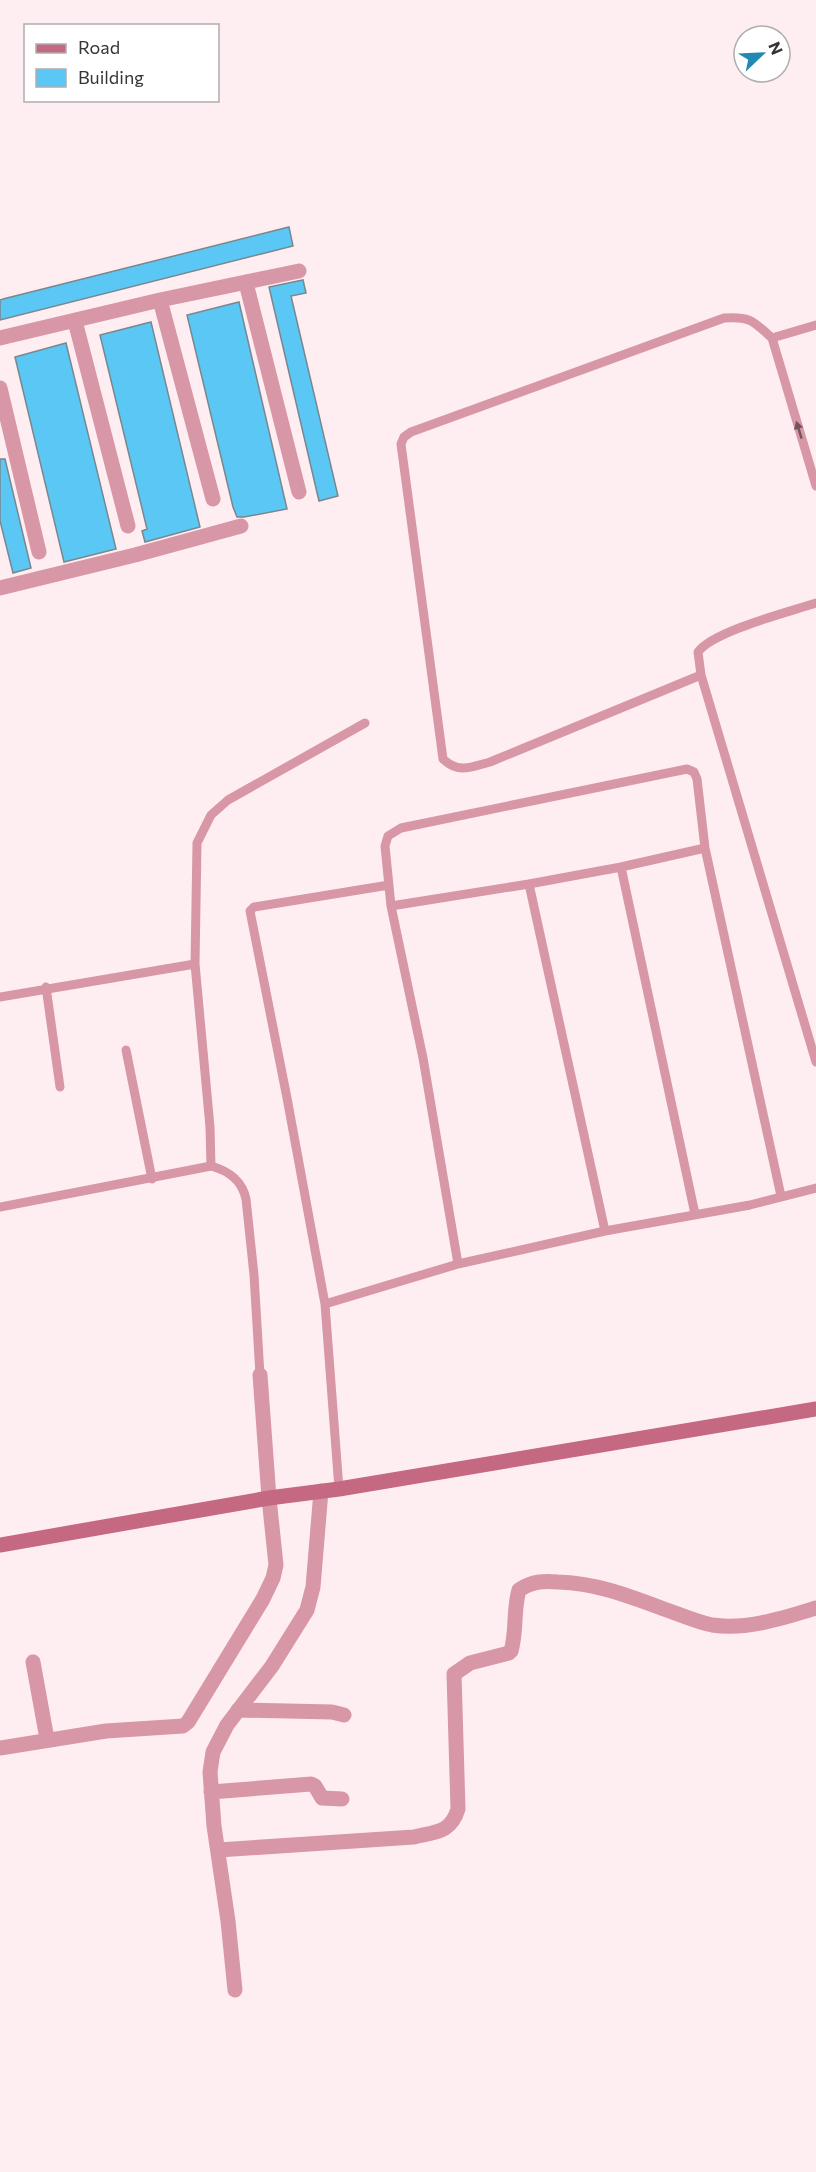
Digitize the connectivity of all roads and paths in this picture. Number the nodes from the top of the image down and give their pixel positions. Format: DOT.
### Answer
graph roads {
  1 [pos="299,271"];
  2 [pos="246,283"];
  3 [pos="160,300"];
  4 [pos="75,321"];
  5 [pos="816,325"];
  6 [pos="0,338"];
  7 [pos="772,338"];
  8 [pos="0,388"];
  9 [pos="816,486"];
  10 [pos="299,492"];
  11 [pos="213,499"];
  12 [pos="128,526"];
  13 [pos="241,526"];
  14 [pos="39,552"];
  15 [pos="0,588"];
  16 [pos="816,603"];
  17 [pos="701,675"];
  18 [pos="365,723"];
  19 [pos="705,848"];
  20 [pos="621,867"];
  21 [pos="530,884"];
  22 [pos="389,885"];
  23 [pos="391,906"];
  24 [pos="195,964"];
  25 [pos="46,987"];
  26 [pos="0,997"];
  27 [pos="126,1050"];
  28 [pos="816,1062"];
  29 [pos="60,1088"];
  30 [pos="211,1166"];
  31 [pos="152,1179"];
  32 [pos="816,1188"];
  33 [pos="781,1196"];
  34 [pos="0,1207"];
  35 [pos="696,1214"];
  36 [pos="605,1232"];
  37 [pos="458,1264"];
  38 [pos="325,1304"];
  39 [pos="260,1375"];
  40 [pos="816,1409"];
  41 [pos="339,1489"];
  42 [pos="314,1492"];
  43 [pos="269,1498"];
  44 [pos="0,1545"];
  45 [pos="816,1608"];
  46 [pos="33,1662"];
  47 [pos="238,1710"];
  48 [pos="344,1715"];
  49 [pos="47,1739"];
  50 [pos="0,1748"];
  51 [pos="211,1792"];
  52 [pos="342,1799"];
  53 [pos="218,1850"];
  54 [pos="235,1990"];
  1 -- 2 [label="street"];
  2 -- 3 [label="street"];
  2 -- 10 [label="street"];
  3 -- 4 [label="street"];
  3 -- 11 [label="street"];
  4 -- 6 [label="street"];
  4 -- 12 [label="street"];
  5 -- 7 [label="lane"];
  9 -- 7 [label="lane, one-way"];
  7 -- 17 [label="lane"];
  8 -- 14 [label="street"];
  13 -- 15 [label="street"];
  16 -- 17 [label="lane"];
  17 -- 28 [label="lane"];
  18 -- 24 [label="lane"];
  19 -- 20 [label="lane"];
  19 -- 22 [label="lane"];
  19 -- 33 [label="lane"];
  20 -- 21 [label="lane"];
  20 -- 35 [label="lane"];
  21 -- 23 [label="lane"];
  21 -- 36 [label="lane"];
  22 -- 23 [label="lane"];
  22 -- 38 [label="lane"];
  23 -- 37 [label="lane"];
  24 -- 25 [label="lane"];
  24 -- 30 [label="lane"];
  25 -- 26 [label="lane"];
  25 -- 29 [label="lane"];
  27 -- 31 [label="lane"];
  30 -- 31 [label="lane"];
  30 -- 39 [label="lane"];
  31 -- 34 [label="lane"];
  32 -- 33 [label="lane"];
  33 -- 35 [label="lane"];
  35 -- 36 [label="lane"];
  36 -- 37 [label="lane"];
  37 -- 38 [label="lane"];
  38 -- 41 [label="lane"];
  39 -- 43 [label="street"];
  40 -- 41 [label="street"];
  41 -- 42 [label="street"];
  42 -- 43 [label="street"];
  42 -- 47 [label="street"];
  43 -- 44 [label="street"];
  43 -- 49 [label="street"];
  45 -- 53 [label="street"];
  46 -- 49 [label="street"];
  47 -- 48 [label="street"];
  47 -- 51 [label="street"];
  49 -- 50 [label="street"];
  51 -- 52 [label="street"];
  51 -- 53 [label="street"];
  53 -- 54 [label="street"];
}
